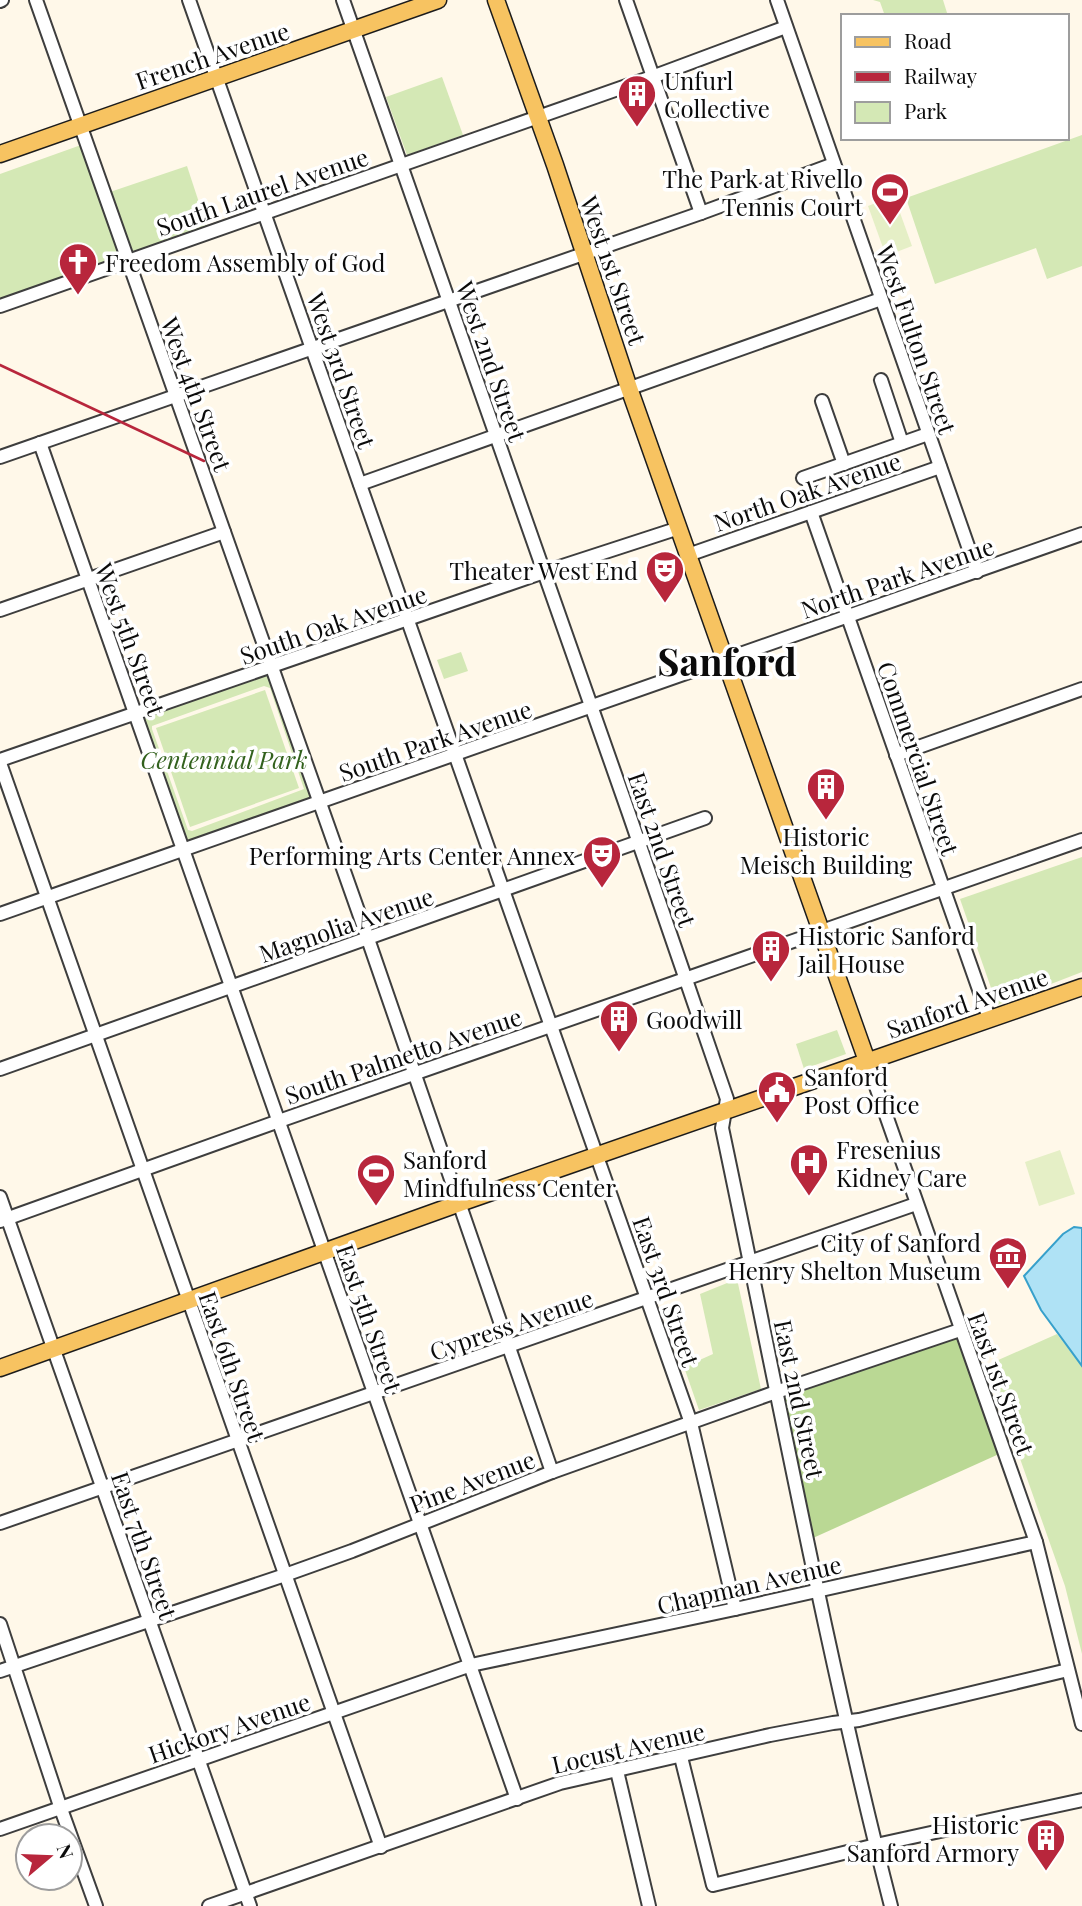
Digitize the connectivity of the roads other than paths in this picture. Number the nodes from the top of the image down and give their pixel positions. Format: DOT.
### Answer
graph roads {
  1 [pos="36,0"];
  2 [pos="190,0"];
  3 [pos="343,0"];
  4 [pos="439,0"];
  5 [pos="496,0"];
  6 [pos="626,0"];
  7 [pos="776,0"];
  8 [pos="786,27"];
  9 [pos="353,30"];
  10 [pos="652,77"];
  11 [pos="217,78"];
  12 [pos="538,116"];
  13 [pos="80,126"];
  14 [pos="0,154"];
  15 [pos="834,164"];
  16 [pos="400,165"];
  17 [pos="264,212"];
  18 [pos="701,213"];
  19 [pos="583,253"];
  20 [pos="127,260"];
  21 [pos="881,299"];
  22 [pos="450,300"];
  23 [pos="0,306"];
  24 [pos="312,348"];
  25 [pos="881,380"];
  26 [pos="629,388"];
  27 [pos="176,396"];
  28 [pos="822,401"];
  29 [pos="928,434"];
  30 [pos="496,436"];
  31 [pos="40,443"];
  32 [pos="902,443"];
  33 [pos="0,457"];
  34 [pos="844,464"];
  35 [pos="940,467"];
  36 [pos="803,478"];
  37 [pos="360,484"];
  38 [pos="811,512"];
  39 [pos="679,528"];
  40 [pos="224,532"];
  41 [pos="1082,534"];
  42 [pos="688,555"];
  43 [pos="544,572"];
  44 [pos="977,572"];
  45 [pos="88,580"];
  46 [pos="0,610"];
  47 [pos="847,617"];
  48 [pos="407,620"];
  49 [pos="726,659"];
  50 [pos="272,668"];
  51 [pos="1082,689"];
  52 [pos="591,707"];
  53 [pos="136,714"];
  54 [pos="454,755"];
  55 [pos="896,755"];
  56 [pos="0,762"];
  57 [pos="319,803"];
  58 [pos="705,818"];
  59 [pos="1082,840"];
  60 [pos="638,842"];
  61 [pos="183,850"];
  62 [pos="943,888"];
  63 [pos="503,890"];
  64 [pos="47,898"];
  65 [pos="0,914"];
  66 [pos="821,931"];
  67 [pos="368,939"];
  68 [pos="685,980"];
  69 [pos="231,986"];
  70 [pos="1082,987"];
  71 [pos="989,1018"];
  72 [pos="550,1026"];
  73 [pos="96,1036"];
  74 [pos="867,1061"];
  75 [pos="0,1069"];
  76 [pos="415,1073"];
  77 [pos="725,1111"];
  78 [pos="279,1121"];
  79 [pos="596,1156"];
  80 [pos="143,1171"];
  81 [pos="0,1197"];
  82 [pos="460,1203"];
  83 [pos="916,1204"];
  84 [pos="4,1220"];
  85 [pos="325,1252"];
  86 [pos="751,1262"];
  87 [pos="648,1298"];
  88 [pos="189,1301"];
  89 [pos="960,1330"];
  90 [pos="509,1348"];
  91 [pos="55,1349"];
  92 [pos="0,1368"];
  93 [pos="776,1392"];
  94 [pos="374,1393"];
  95 [pos="691,1423"];
  96 [pos="237,1441"];
  97 [pos="552,1472"];
  98 [pos="103,1487"];
  99 [pos="0,1523"];
  100 [pos="419,1524"];
  101 [pos="1036,1542"];
  102 [pos="285,1575"];
  103 [pos="818,1590"];
  104 [pos="735,1609"];
  105 [pos="149,1622"];
  106 [pos="0,1624"];
  107 [pos="15,1665"];
  108 [pos="471,1665"];
  109 [pos="1068,1670"];
  110 [pos="0,1671"];
  111 [pos="334,1713"];
  112 [pos="846,1721"];
  113 [pos="1082,1724"];
  114 [pos="681,1757"];
  115 [pos="197,1759"];
  116 [pos="617,1771"];
  117 [pos="517,1799"];
  118 [pos="1082,1800"];
  119 [pos="61,1809"];
  120 [pos="0,1829"];
  121 [pos="876,1846"];
  122 [pos="381,1847"];
  123 [pos="247,1900"];
  124 [pos="647,1905"];
  125 [pos="96,1906"];
  126 [pos="209,1906"];
  127 [pos="891,1906"];
  1 -- 13 [label="street, West 4th Street"];
  2 -- 11 [label="street, West 3rd Street"];
  3 -- 9 [label="street, West 2nd Street"];
  4 -- 9 [label="main road, French Avenue"];
  5 -- 12 [label="main road, West 1st Street"];
  6 -- 10 [label="street"];
  7 -- 8 [label="street, West Fulton Street"];
  8 -- 10 [label="street, South Laurel Avenue"];
  8 -- 15 [label="street, West Fulton Street"];
  9 -- 11 [label="main road, French Avenue"];
  9 -- 16 [label="street, West 2nd Street"];
  10 -- 12 [label="street, South Laurel Avenue"];
  10 -- 18 [label="street"];
  11 -- 13 [label="main road, French Avenue"];
  11 -- 17 [label="street, West 3rd Street"];
  12 -- 16 [label="street, South Laurel Avenue"];
  12 -- 19 [label="main road, West 1st Street"];
  13 -- 14 [label="main road, French Avenue"];
  13 -- 20 [label="street, West 4th Street"];
  15 -- 18 [label="street"];
  15 -- 21 [label="street, West Fulton Street"];
  16 -- 17 [label="street, South Laurel Avenue"];
  16 -- 22 [label="street, West 2nd Street"];
  17 -- 20 [label="street, South Laurel Avenue"];
  17 -- 24 [label="street, West 3rd Street"];
  18 -- 19 [label="street"];
  19 -- 22 [label="street"];
  19 -- 26 [label="main road, West 1st Street"];
  20 -- 23 [label="street, South Laurel Avenue"];
  20 -- 27 [label="street, West 4th Street"];
  21 -- 26 [label="street"];
  21 -- 29 [label="street, West Fulton Street"];
  22 -- 24 [label="street"];
  22 -- 30 [label="street, West 2nd Street"];
  24 -- 27 [label="street"];
  24 -- 37 [label="street, West 3rd Street"];
  25 -- 32 [label="street"];
  26 -- 30 [label="street"];
  26 -- 39 [label="main road, West 1st Street"];
  27 -- 31 [label="street"];
  27 -- 40 [label="street, West 4th Street"];
  28 -- 34 [label="street"];
  29 -- 32 [label="street"];
  29 -- 35 [label="street, West Fulton Street"];
  30 -- 37 [label="street"];
  30 -- 43 [label="street, West 2nd Street"];
  31 -- 33 [label="street"];
  31 -- 45 [label="street, West 5th Street"];
  32 -- 34 [label="street"];
  34 -- 36 [label="street"];
  35 -- 38 [label="street, North Oak Avenue"];
  35 -- 44 [label="street, West Fulton Street"];
  37 -- 48 [label="street, West 3rd Street"];
  38 -- 42 [label="street, North Oak Avenue"];
  38 -- 47 [label="street, Commercial Street"];
  39 -- 42 [label="main road, West 1st Street"];
  39 -- 43 [label="street, South Oak Avenue"];
  40 -- 45 [label="street"];
  40 -- 50 [label="street, West 4th Street"];
  41 -- 44 [label="street, North Park Avenue"];
  42 -- 49 [label="main road, West 1st Street"];
  43 -- 48 [label="street, South Oak Avenue"];
  43 -- 52 [label="street, West 2nd Street"];
  44 -- 47 [label="street, North Park Avenue"];
  45 -- 46 [label="street"];
  45 -- 53 [label="street, West 5th Street"];
  47 -- 49 [label="street, North Park Avenue"];
  47 -- 55 [label="street, Commercial Street"];
  48 -- 50 [label="street, South Oak Avenue"];
  48 -- 54 [label="street, West 3rd Street"];
  49 -- 52 [label="street, South Park Avenue"];
  49 -- 66 [label="main road, West 1st Street"];
  50 -- 53 [label="street, South Oak Avenue"];
  50 -- 57 [label="street, West 4th Street"];
  51 -- 55 [label="street"];
  52 -- 54 [label="street, South Park Avenue"];
  52 -- 60 [label="street, East 2nd Street"];
  53 -- 56 [label="street, South Oak Avenue"];
  53 -- 61 [label="street, West 5th Street"];
  54 -- 57 [label="street, South Park Avenue"];
  54 -- 63 [label="street, East 3rd Street"];
  55 -- 62 [label="street, Commercial Street"];
  56 -- 64 [label="street, East 6th Street"];
  57 -- 61 [label="street, South Park Avenue"];
  57 -- 67 [label="street, West 4th Street"];
  58 -- 60 [label="street, Magnolia Avenue"];
  59 -- 62 [label="street, South Palmetto Avenue"];
  60 -- 63 [label="street, Magnolia Avenue"];
  60 -- 68 [label="street, East 2nd Street"];
  61 -- 64 [label="street, South Park Avenue"];
  61 -- 69 [label="street, East 5th Street"];
  62 -- 66 [label="street, South Palmetto Avenue"];
  62 -- 71 [label="street, Commercial Street"];
  63 -- 67 [label="street, Magnolia Avenue"];
  63 -- 72 [label="street, East 3rd Street"];
  64 -- 65 [label="street, South Park Avenue"];
  64 -- 73 [label="street, East 6th Street"];
  66 -- 68 [label="street, South Palmetto Avenue"];
  66 -- 74 [label="main road, West 1st Street"];
  67 -- 69 [label="street, Magnolia Avenue"];
  67 -- 76 [label="street, West 4th Street"];
  68 -- 72 [label="street, South Palmetto Avenue"];
  68 -- 77 [label="street, East 2nd Street"];
  69 -- 73 [label="street, Magnolia Avenue"];
  69 -- 78 [label="street, East 5th Street"];
  70 -- 71 [label="main road, Sanford Avenue"];
  71 -- 74 [label="main road, Sanford Avenue"];
  72 -- 76 [label="street, South Palmetto Avenue"];
  72 -- 79 [label="street, East 3rd Street"];
  73 -- 75 [label="street, Magnolia Avenue"];
  73 -- 80 [label="street, East 6th Street"];
  74 -- 77 [label="main road, Sanford Avenue"];
  74 -- 83 [label="street, East 1st Street"];
  76 -- 78 [label="street, South Palmetto Avenue"];
  76 -- 82 [label="street, West 4th Street"];
  77 -- 79 [label="main road, Sanford Avenue"];
  77 -- 86 [label="street, East 2nd Street"];
  78 -- 80 [label="street, South Palmetto Avenue"];
  78 -- 85 [label="street, East 5th Street"];
  79 -- 82 [label="main road, Sanford Avenue"];
  79 -- 87 [label="street, East 3rd Street"];
  80 -- 84 [label="street, South Palmetto Avenue"];
  80 -- 88 [label="street, East 6th Street"];
  81 -- 84 [label="street, East 7th Street"];
  82 -- 85 [label="main road, Sanford Avenue"];
  82 -- 90 [label="street, West 4th Street"];
  83 -- 86 [label="street, Cypress Avenue"];
  83 -- 89 [label="street, East 1st Street"];
  84 -- 91 [label="street, East 7th Street"];
  85 -- 88 [label="main road, Sanford Avenue"];
  85 -- 94 [label="street, East 5th Street"];
  86 -- 87 [label="street, Cypress Avenue"];
  86 -- 93 [label="street, East 2nd Street"];
  87 -- 90 [label="street, Cypress Avenue"];
  87 -- 95 [label="street, East 3rd Street"];
  88 -- 91 [label="main road, Sanford Avenue"];
  88 -- 96 [label="street, East 6th Street"];
  89 -- 93 [label="street, Pine Avenue"];
  89 -- 101 [label="street, East 1st Street"];
  90 -- 94 [label="street, Cypress Avenue"];
  90 -- 97 [label="street, West 4th Street"];
  91 -- 92 [label="main road, Sanford Avenue"];
  91 -- 98 [label="street, East 7th Street"];
  93 -- 95 [label="street, Pine Avenue"];
  93 -- 103 [label="street, East 2nd Street"];
  94 -- 96 [label="street, Cypress Avenue"];
  94 -- 100 [label="street, East 5th Street"];
  95 -- 97 [label="street, Pine Avenue"];
  95 -- 104 [label="street, East 3rd Street"];
  96 -- 98 [label="street, Cypress Avenue"];
  96 -- 102 [label="street, East 6th Street"];
  97 -- 100 [label="street, Pine Avenue"];
  98 -- 99 [label="street, Cypress Avenue"];
  98 -- 105 [label="street, East 7th Street"];
  100 -- 102 [label="street, Pine Avenue"];
  100 -- 108 [label="street, East 5th Street"];
  101 -- 103 [label="street, Chapman Avenue"];
  101 -- 109 [label="street, East 1st Street"];
  102 -- 105 [label="street, Pine Avenue"];
  102 -- 111 [label="street, East 6th Street"];
  103 -- 104 [label="street, Chapman Avenue"];
  103 -- 112 [label="street, East 2nd Street"];
  104 -- 108 [label="street, Chapman Avenue"];
  105 -- 107 [label="street, Pine Avenue"];
  105 -- 115 [label="street, East 7th Street"];
  106 -- 107 [label="street"];
  107 -- 110 [label="street, Pine Avenue"];
  107 -- 119 [label="street"];
  108 -- 111 [label="street, Hickory Avenue"];
  108 -- 117 [label="street, East 5th Street"];
  109 -- 112 [label="street, Locust Avenue"];
  109 -- 113 [label="street, East 1st Street"];
  111 -- 115 [label="street, Hickory Avenue"];
  111 -- 122 [label="street, East 6th Street"];
  112 -- 114 [label="street, Locust Avenue"];
  112 -- 121 [label="street, East 2nd Street"];
  114 -- 116 [label="street, Locust Avenue"];
  114 -- 121 [label="street"];
  115 -- 119 [label="street, Hickory Avenue"];
  115 -- 123 [label="street, East 7th Street"];
  116 -- 117 [label="street, Locust Avenue"];
  116 -- 124 [label="street"];
  117 -- 122 [label="street, Locust Avenue"];
  118 -- 121 [label="street"];
  119 -- 120 [label="street, Hickory Avenue"];
  119 -- 125 [label="street"];
  121 -- 127 [label="street, East 2nd Street"];
  122 -- 123 [label="street, Locust Avenue"];
  123 -- 126 [label="street, Locust Avenue"];
}
